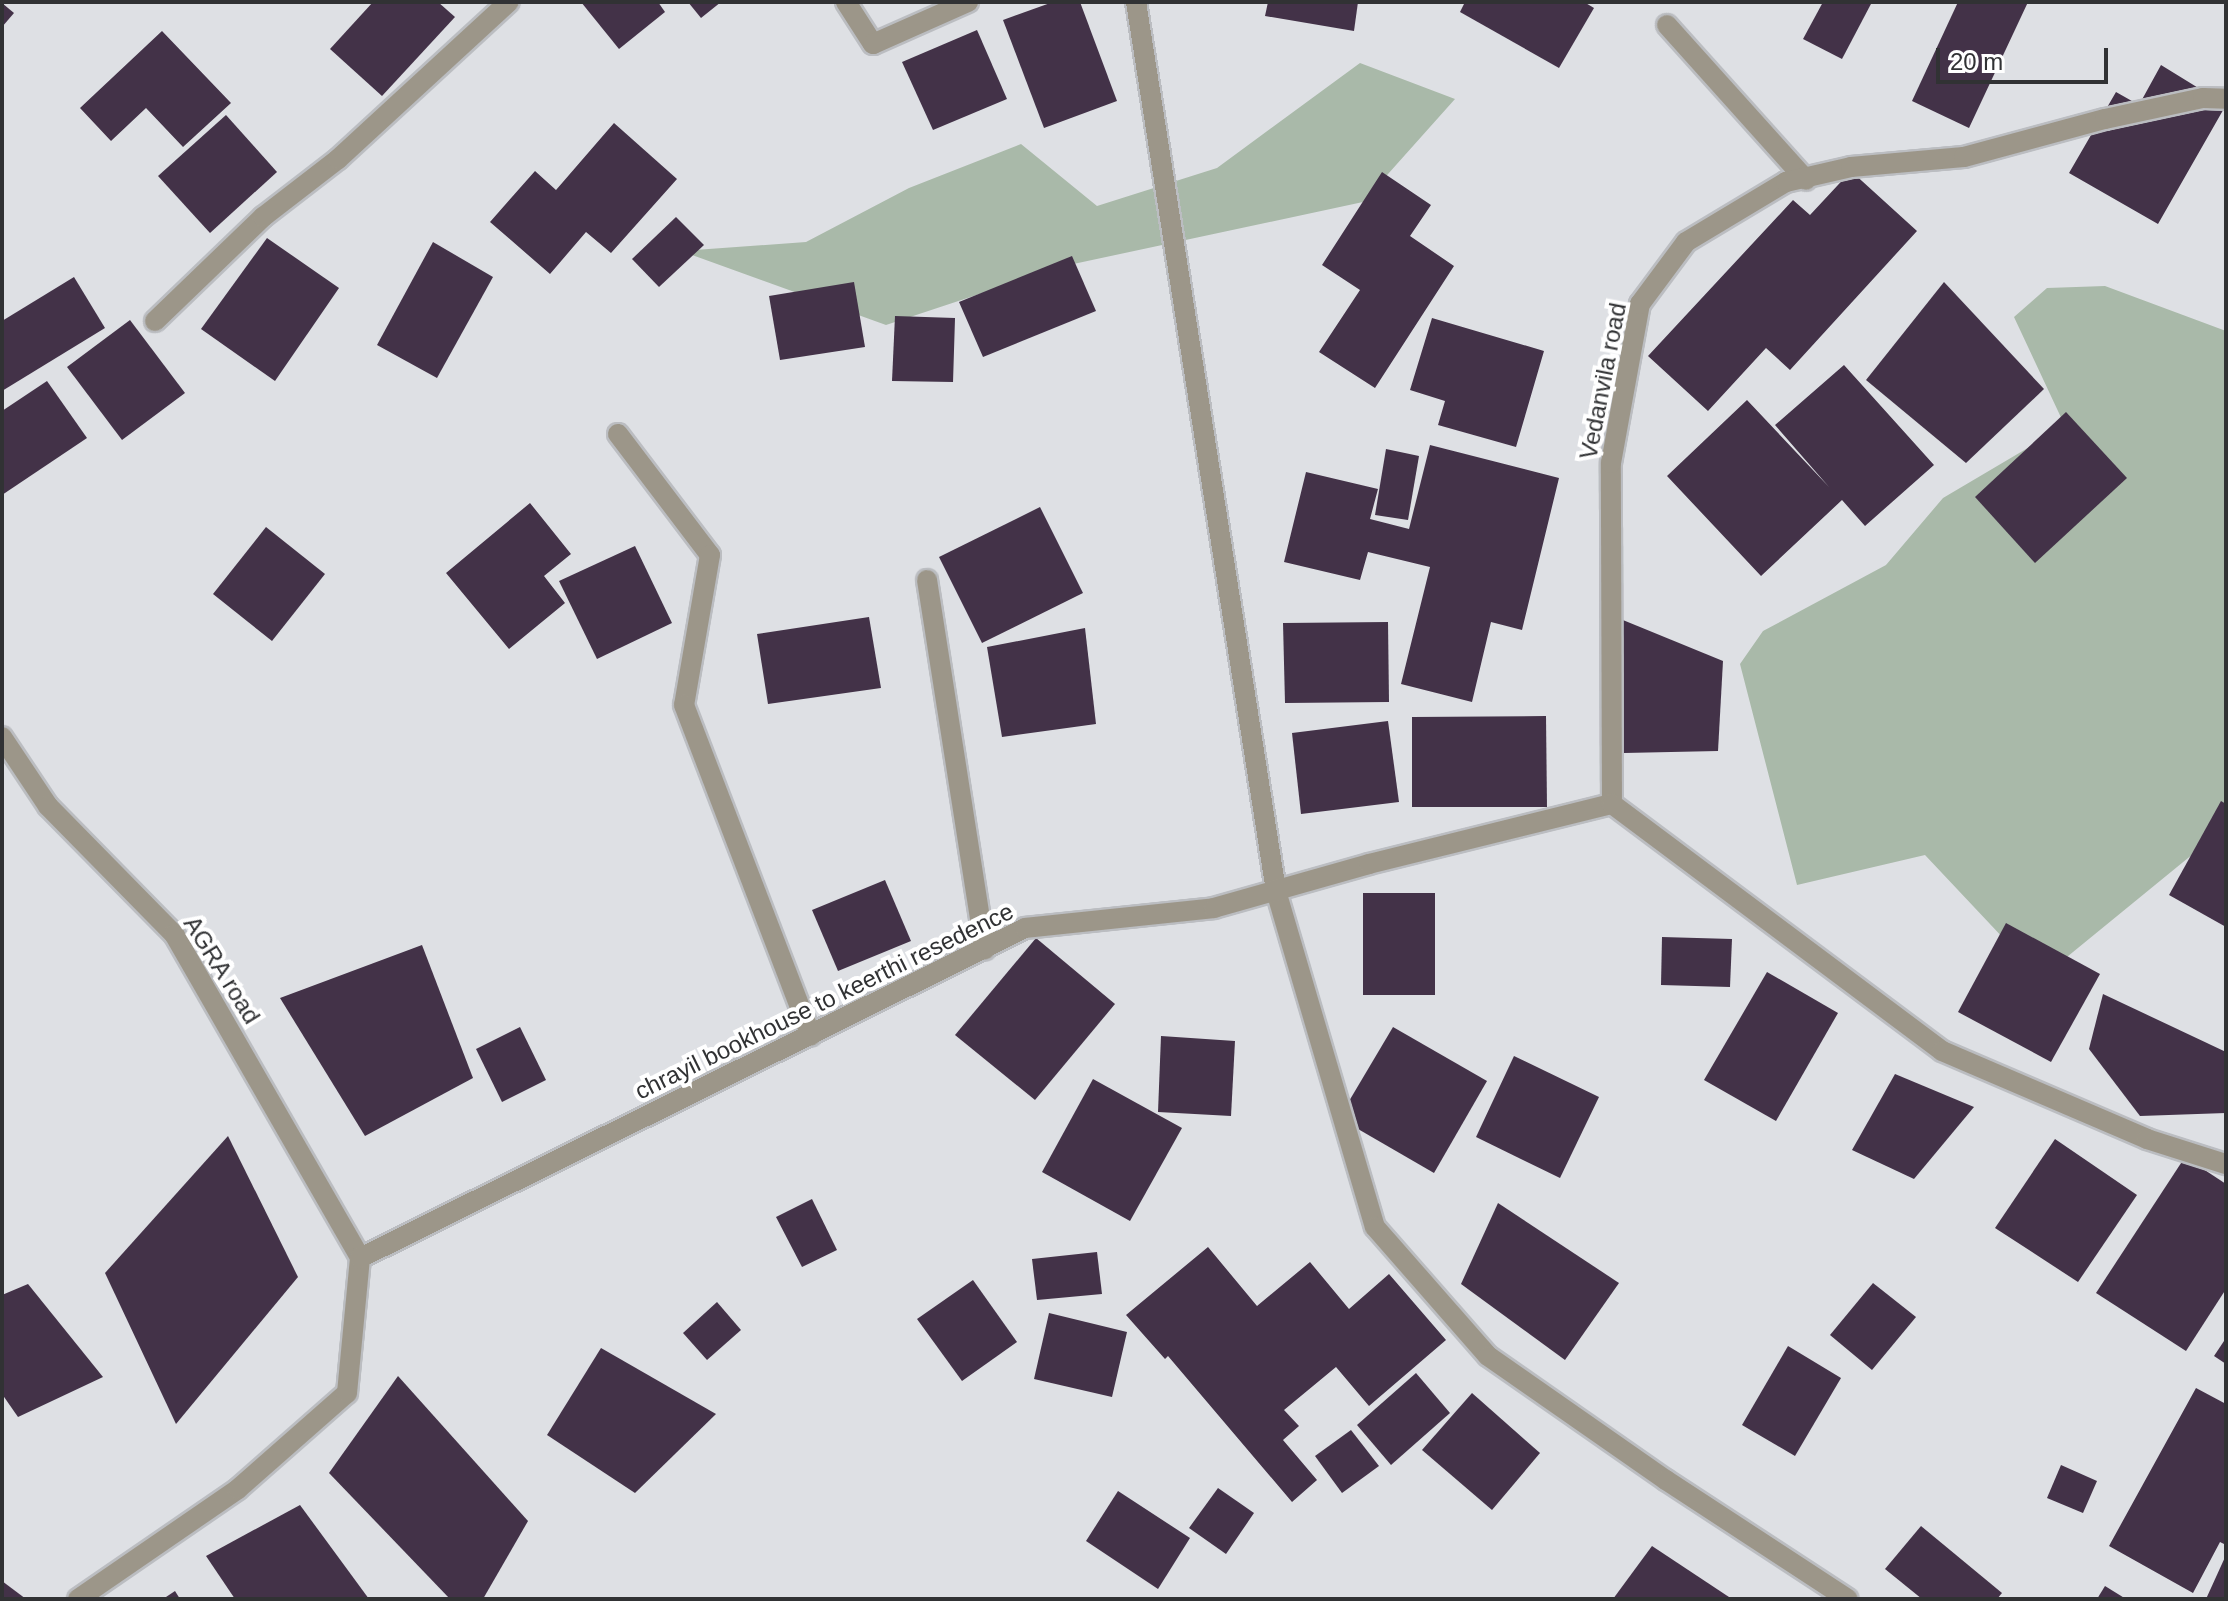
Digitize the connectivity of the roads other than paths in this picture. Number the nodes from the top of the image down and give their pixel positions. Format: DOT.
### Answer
graph roads {
  1 [pos="509,2"];
  2 [pos="846,2"];
  3 [pos="968,2"];
  4 [pos="1136,2"];
  5 [pos="1667,25"];
  6 [pos="2226,99"];
  7 [pos="1796,181"];
  8 [pos="155,321"];
  9 [pos="618,434"];
  10 [pos="927,580"];
  11 [pos="2,737"];
  12 [pos="1612,804"];
  13 [pos="1276,891"];
  14 [pos="985,949"];
  15 [pos="811,1035"];
  16 [pos="2226,1164"];
  17 [pos="360,1258"];
  18 [pos="78,1599"];
  19 [pos="1848,1599"];
  1 -- 8 [label="street"];
  2 -- 3 [label="street"];
  4 -- 13 [label="street"];
  5 -- 7 [label="street"];
  6 -- 7 [label="street, Vedanvila road"];
  7 -- 12 [label="street, Vedanvila road"];
  9 -- 15 [label="street"];
  10 -- 14 [label="street"];
  11 -- 17 [label="street, AGRA road"];
  12 -- 13 [label="street, chrayil bookhouse to keerthi resedence"];
  12 -- 16 [label="street"];
  13 -- 14 [label="street, chrayil bookhouse to keerthi resedence"];
  13 -- 19 [label="street"];
  14 -- 15 [label="street, chrayil bookhouse to keerthi resedence"];
  15 -- 17 [label="street, chrayil bookhouse to keerthi resedence"];
  17 -- 18 [label="street"];
}
